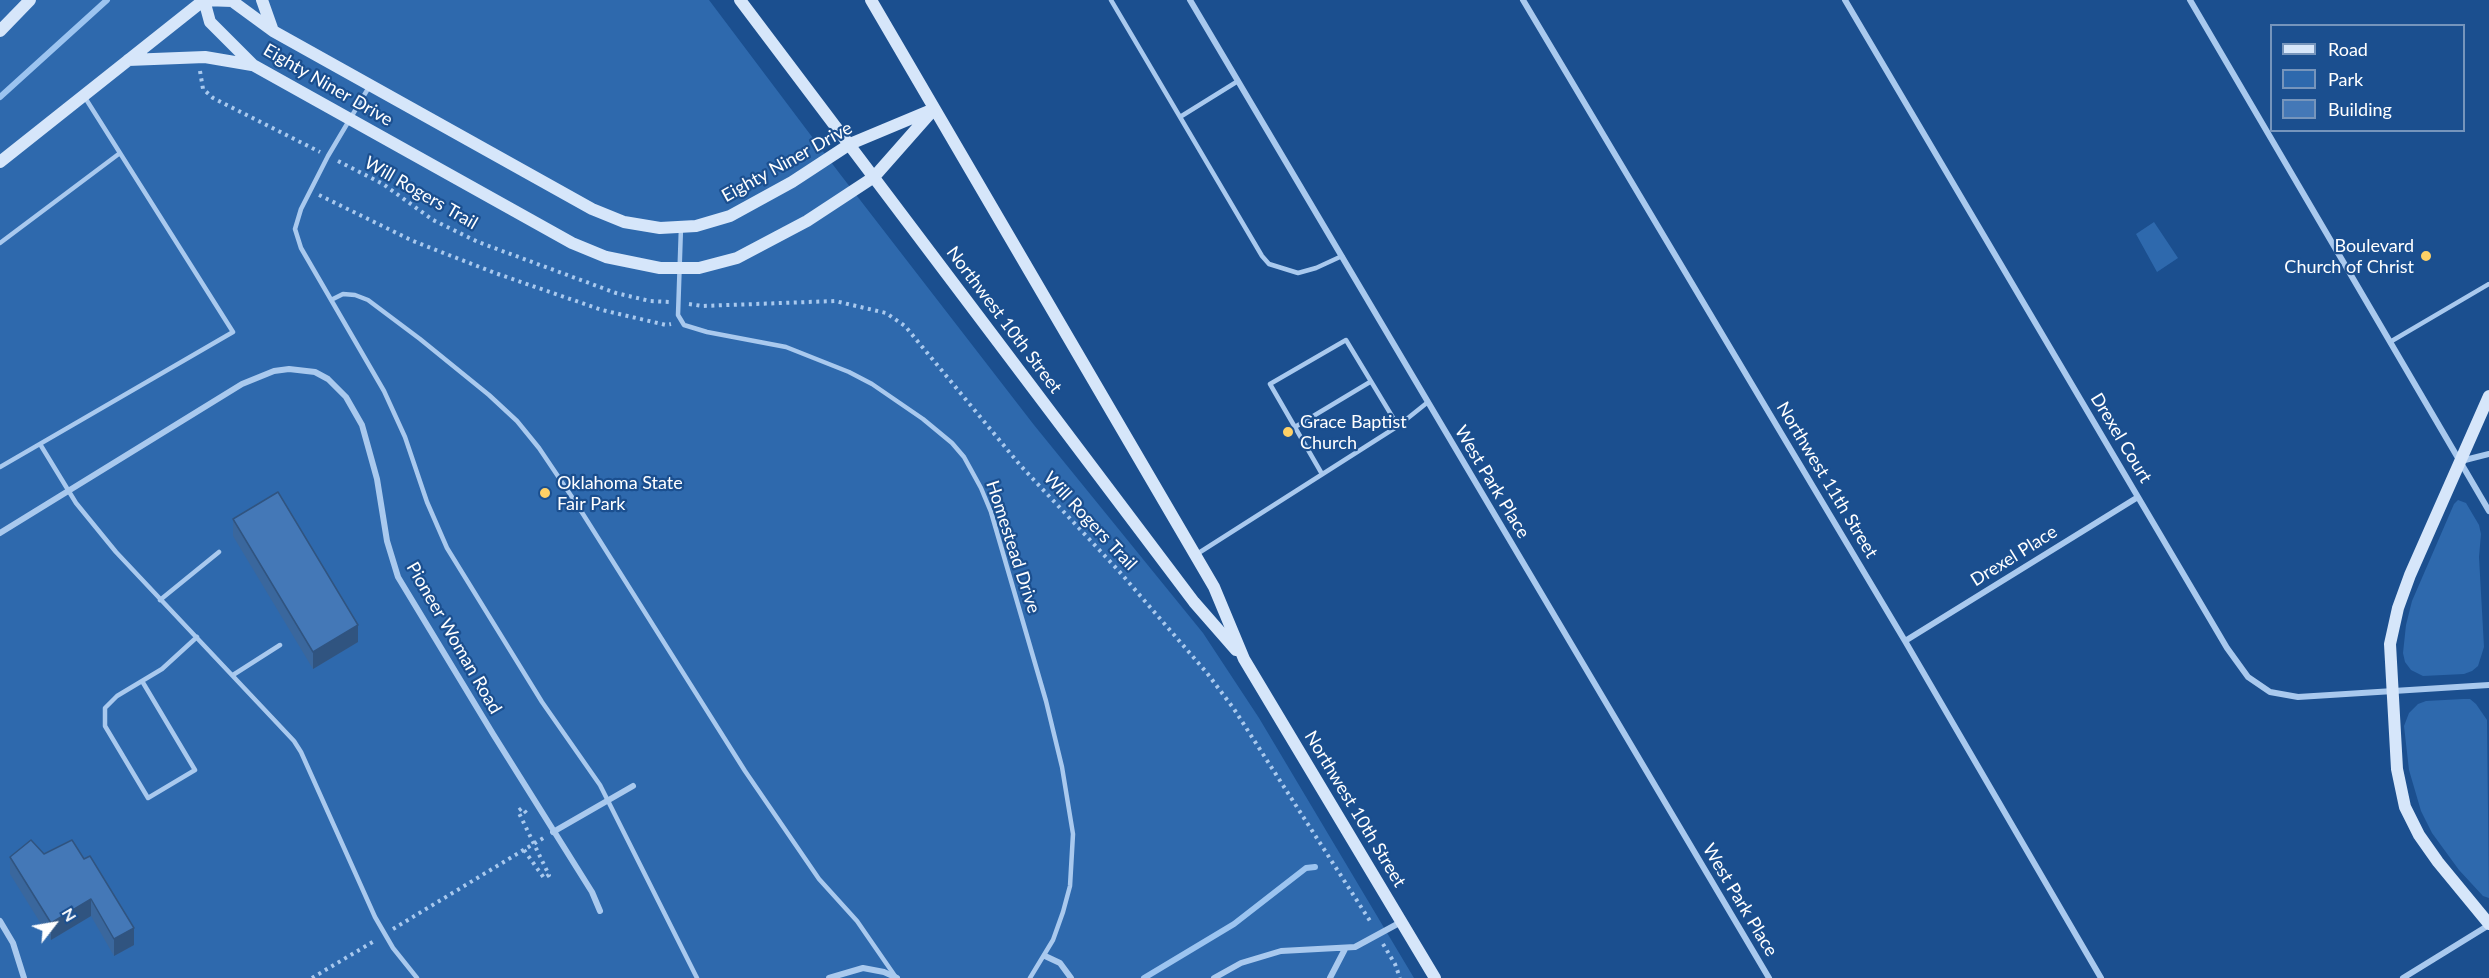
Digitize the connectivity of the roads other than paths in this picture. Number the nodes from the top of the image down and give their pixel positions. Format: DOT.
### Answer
graph roads {
  1 [pos="30,0"];
  2 [pos="204,0"];
  3 [pos="262,0"];
  4 [pos="740,0"];
  5 [pos="871,0"];
  6 [pos="1112,0"];
  7 [pos="1190,0"];
  8 [pos="1523,0"];
  9 [pos="1845,0"];
  10 [pos="2190,0"];
  11 [pos="0,31"];
  12 [pos="273,31"];
  13 [pos="128,60"];
  14 [pos="253,65"];
  15 [pos="1238,81"];
  16 [pos="370,85"];
  17 [pos="84,95"];
  18 [pos="934,109"];
  19 [pos="1180,117"];
  20 [pos="351,119"];
  21 [pos="850,144"];
  22 [pos="120,153"];
  23 [pos="0,162"];
  24 [pos="874,177"];
  25 [pos="681,227"];
  26 [pos="0,243"];
  27 [pos="1342,256"];
  28 [pos="681,270"];
  29 [pos="2489,284"];
  30 [pos="331,300"];
  31 [pos="2390,342"];
  32 [pos="1370,382"];
  33 [pos="2489,396"];
  34 [pos="1428,402"];
  35 [pos="1398,426"];
  36 [pos="1295,427"];
  37 [pos="40,444"];
  38 [pos="2489,454"];
  39 [pos="2460,462"];
  40 [pos="0,467"];
  41 [pos="1322,474"];
  42 [pos="68,491"];
  43 [pos="2138,497"];
  44 [pos="2489,511"];
  45 [pos="0,533"];
  46 [pos="219,552"];
  47 [pos="1196,555"];
  48 [pos="160,600"];
  49 [pos="197,637"];
  50 [pos="1905,641"];
  51 [pos="280,645"];
  52 [pos="1244,658"];
  53 [pos="233,675"];
  54 [pos="142,681"];
  55 [pos="2489,685"];
  56 [pos="2392,690"];
  57 [pos="633,786"];
  58 [pos="608,800"];
  59 [pos="553,832"];
  60 [pos="600,911"];
  61 [pos="0,921"];
  62 [pos="1402,922"];
  63 [pos="2489,925"];
  64 [pos="1345,950"];
  65 [pos="1045,956"];
  66 [pos="896,977"];
  67 [pos="24,978"];
  68 [pos="417,978"];
  69 [pos="697,978"];
  70 [pos="829,978"];
  71 [pos="1030,978"];
  72 [pos="1071,978"];
  73 [pos="1214,978"];
  74 [pos="1330,978"];
  75 [pos="1435,978"];
  76 [pos="1770,978"];
  77 [pos="2101,978"];
  78 [pos="2403,978"];
  1 -- 11 [label="street"];
  2 -- 12 [label="street, Eighty Niner Drive"];
  2 -- 13 [label="street"];
  2 -- 14 [label="street, Eighty Niner Drive"];
  3 -- 12 [label="street"];
  4 -- 21 [label="street, Northwest 10th Street"];
  5 -- 18 [label="street, Northwest 10th Street"];
  6 -- 19 [label="lane"];
  7 -- 15 [label="street, West Park Place"];
  8 -- 50 [label="street, Northwest 11th Street"];
  9 -- 43 [label="street, Drexel Court"];
  10 -- 31 [label="street"];
  12 -- 16 [label="street, Eighty Niner Drive"];
  13 -- 14 [label="street"];
  13 -- 17 [label="street"];
  14 -- 20 [label="street, Eighty Niner Drive"];
  15 -- 19 [label="lane"];
  15 -- 27 [label="street, West Park Place"];
  16 -- 20 [label="lane"];
  16 -- 25 [label="street, Eighty Niner Drive"];
  17 -- 22 [label="lane"];
  17 -- 23 [label="street"];
  18 -- 21 [label="street, Eighty Niner Drive"];
  18 -- 24 [label="street, Eighty Niner Drive"];
  18 -- 47 [label="street, Northwest 10th Street"];
  19 -- 27 [label="lane"];
  20 -- 28 [label="street, Eighty Niner Drive"];
  20 -- 30 [label="lane"];
  21 -- 24 [label="street, Northwest 10th Street"];
  21 -- 25 [label="street, Eighty Niner Drive"];
  22 -- 26 [label="lane"];
  22 -- 37 [label="lane"];
  24 -- 28 [label="street, Eighty Niner Drive"];
  24 -- 52 [label="street, Northwest 10th Street"];
  25 -- 28 [label="lane"];
  27 -- 34 [label="street, West Park Place"];
  28 -- 65 [label="lane, Homestead Drive"];
  29 -- 31 [label="lane"];
  30 -- 58 [label="lane"];
  30 -- 66 [label="lane"];
  31 -- 39 [label="street"];
  32 -- 35 [label="lane"];
  32 -- 36 [label="lane"];
  32 -- 36 [label="lane"];
  33 -- 39 [label="street"];
  34 -- 35 [label="lane"];
  34 -- 76 [label="street, West Park Place"];
  35 -- 41 [label="lane"];
  36 -- 41 [label="lane"];
  37 -- 40 [label="lane"];
  37 -- 42 [label="lane"];
  38 -- 39 [label="street"];
  39 -- 44 [label="street"];
  39 -- 56 [label="street"];
  41 -- 47 [label="lane"];
  42 -- 45 [label="street, Pioneer Woman Road"];
  42 -- 48 [label="lane"];
  42 -- 59 [label="street, Pioneer Woman Road"];
  43 -- 50 [label="street, Drexel Place"];
  43 -- 56 [label="street, Drexel Court"];
  46 -- 48 [label="lane"];
  47 -- 52 [label="street, Northwest 10th Street"];
  48 -- 49 [label="lane"];
  49 -- 53 [label="lane"];
  49 -- 54 [label="lane"];
  50 -- 77 [label="street, Northwest 11th Street"];
  51 -- 53 [label="lane"];
  52 -- 62 [label="street, Northwest 10th Street"];
  53 -- 68 [label="lane"];
  54 -- 54 [label="lane"];
  55 -- 56 [label="street, Drexel Court"];
  56 -- 63 [label="street"];
  57 -- 58 [label="street"];
  58 -- 59 [label="street"];
  58 -- 69 [label="lane"];
  59 -- 60 [label="street, Pioneer Woman Road"];
  61 -- 67 [label="street"];
  62 -- 64 [label="street"];
  62 -- 75 [label="street, Northwest 10th Street"];
  63 -- 78 [label="street"];
  64 -- 73 [label="street"];
  64 -- 74 [label="street"];
  65 -- 71 [label="lane, Homestead Drive"];
  65 -- 72 [label="street"];
  66 -- 70 [label="street"];
}
